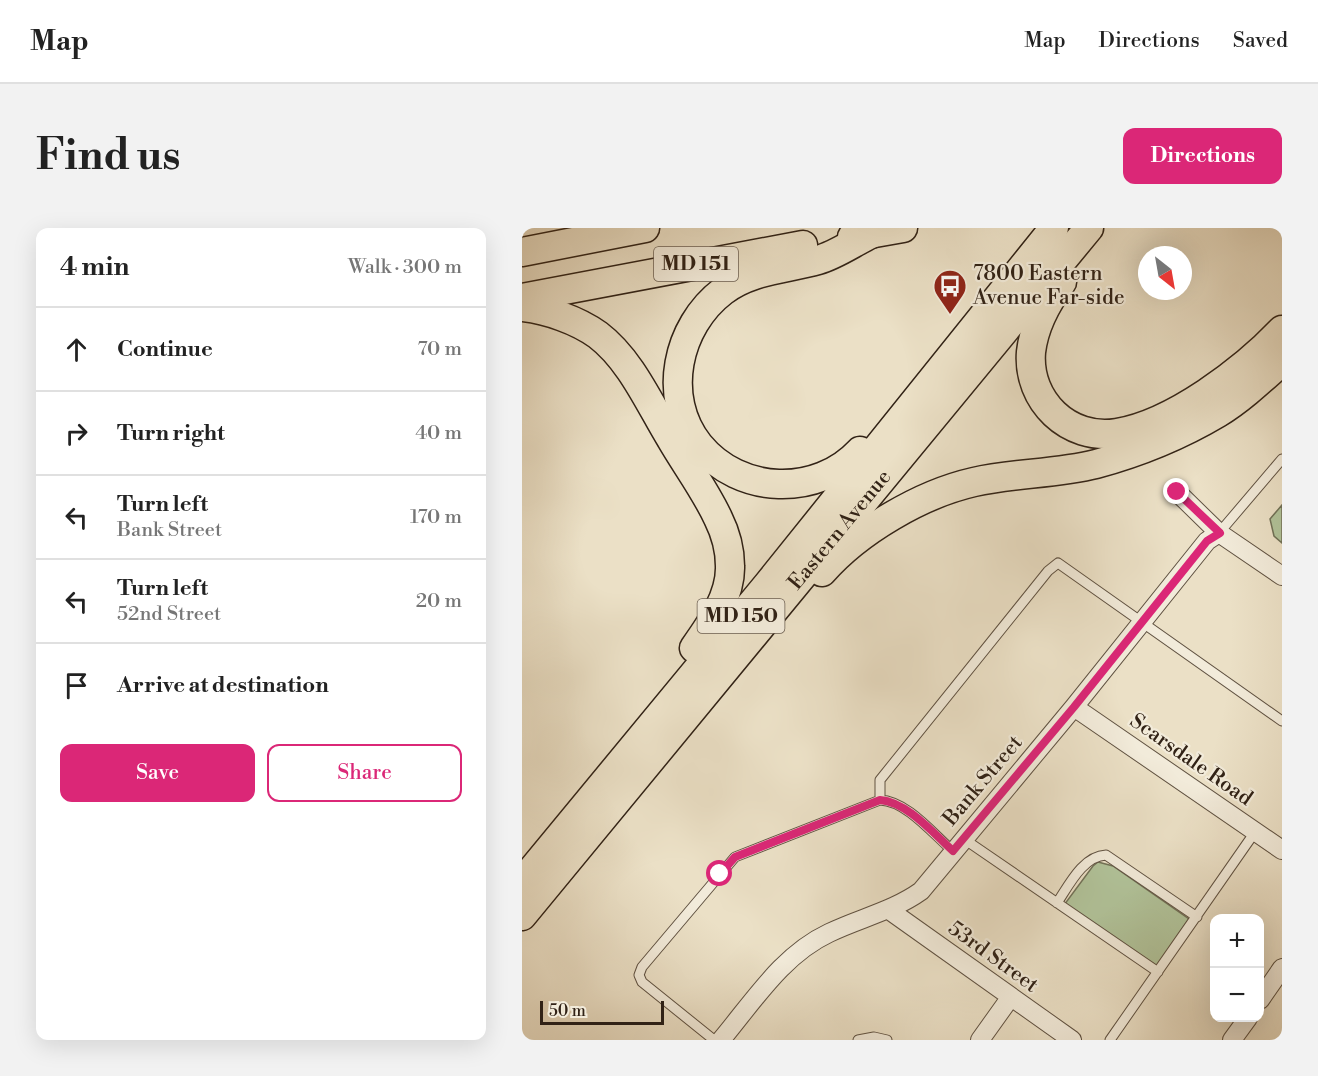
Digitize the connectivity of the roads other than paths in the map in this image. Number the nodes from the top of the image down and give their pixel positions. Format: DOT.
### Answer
graph roads {
  1 [pos="645,228"];
  2 [pos="903,228"];
  3 [pos="1054,228"];
  4 [pos="1089,228"];
  5 [pos="1104,228"];
  6 [pos="871,234"];
  7 [pos="522,252"];
  8 [pos="522,298"];
  9 [pos="522,307"];
  10 [pos="1282,330"];
  11 [pos="956,348"];
  12 [pos="1282,361"];
  13 [pos="1282,459"];
  14 [pos="1177,492"];
  15 [pos="1220,533"];
  16 [pos="1282,576"];
  17 [pos="770,613"];
  18 [pos="1141,623"];
  19 [pos="1074,707"];
  20 [pos="1282,721"];
  21 [pos="637,744"];
  22 [pos="880,800"];
  23 [pos="1255,832"];
  24 [pos="958,845"];
  25 [pos="1282,850"];
  26 [pos="522,882"];
  27 [pos="1057,903"];
  28 [pos="889,909"];
  29 [pos="522,916"];
  30 [pos="1197,917"];
  31 [pos="1282,968"];
  32 [pos="1158,972"];
  33 [pos="1264,994"];
  34 [pos="1010,998"];
  35 [pos="1245,1022"];
  36 [pos="714,1040"];
  37 [pos="721,1040"];
  38 [pos="858,1040"];
  39 [pos="887,1040"];
  40 [pos="980,1040"];
  41 [pos="1072,1040"];
  42 [pos="1110,1040"];
  43 [pos="1232,1040"];
  1 -- 7 [label="main road, MD 151"];
  2 -- 6 [label="main road, MD 151"];
  3 -- 11 [label="main road, Eastern Avenue / MD 150"];
  4 -- 17 [label="main road, Eastern Avenue / MD 150"];
  5 -- 10 [label="main road"];
  6 -- 8 [label="main road, MD 151"];
  6 -- 11 [label="main road"];
  9 -- 21 [label="main road"];
  11 -- 21 [label="main road, Eastern Avenue / MD 150"];
  12 -- 17 [label="main road"];
  13 -- 15 [label="lane"];
  14 -- 15 [label="street"];
  15 -- 16 [label="street"];
  15 -- 18 [label="street, Bank Street"];
  17 -- 29 [label="main road, Eastern Avenue / MD 150"];
  18 -- 19 [label="street, Bank Street"];
  18 -- 20 [label="lane"];
  18 -- 22 [label="lane"];
  19 -- 23 [label="street, Scarsdale Road"];
  19 -- 24 [label="street, Bank Street"];
  21 -- 26 [label="main road, Eastern Avenue / MD 150"];
  22 -- 24 [label="lane"];
  22 -- 36 [label="lane"];
  23 -- 25 [label="street, Scarsdale Road"];
  23 -- 30 [label="lane"];
  24 -- 27 [label="lane"];
  24 -- 28 [label="street, Bank Street"];
  27 -- 30 [label="lane"];
  27 -- 32 [label="lane"];
  28 -- 34 [label="street, 53rd Street"];
  28 -- 37 [label="street, Bank Street"];
  30 -- 32 [label="lane"];
  31 -- 33 [label="street"];
  32 -- 42 [label="lane"];
  34 -- 40 [label="street"];
  34 -- 41 [label="street, 53rd Street"];
  35 -- 43 [label="street"];
  38 -- 39 [label="lane"];
}
